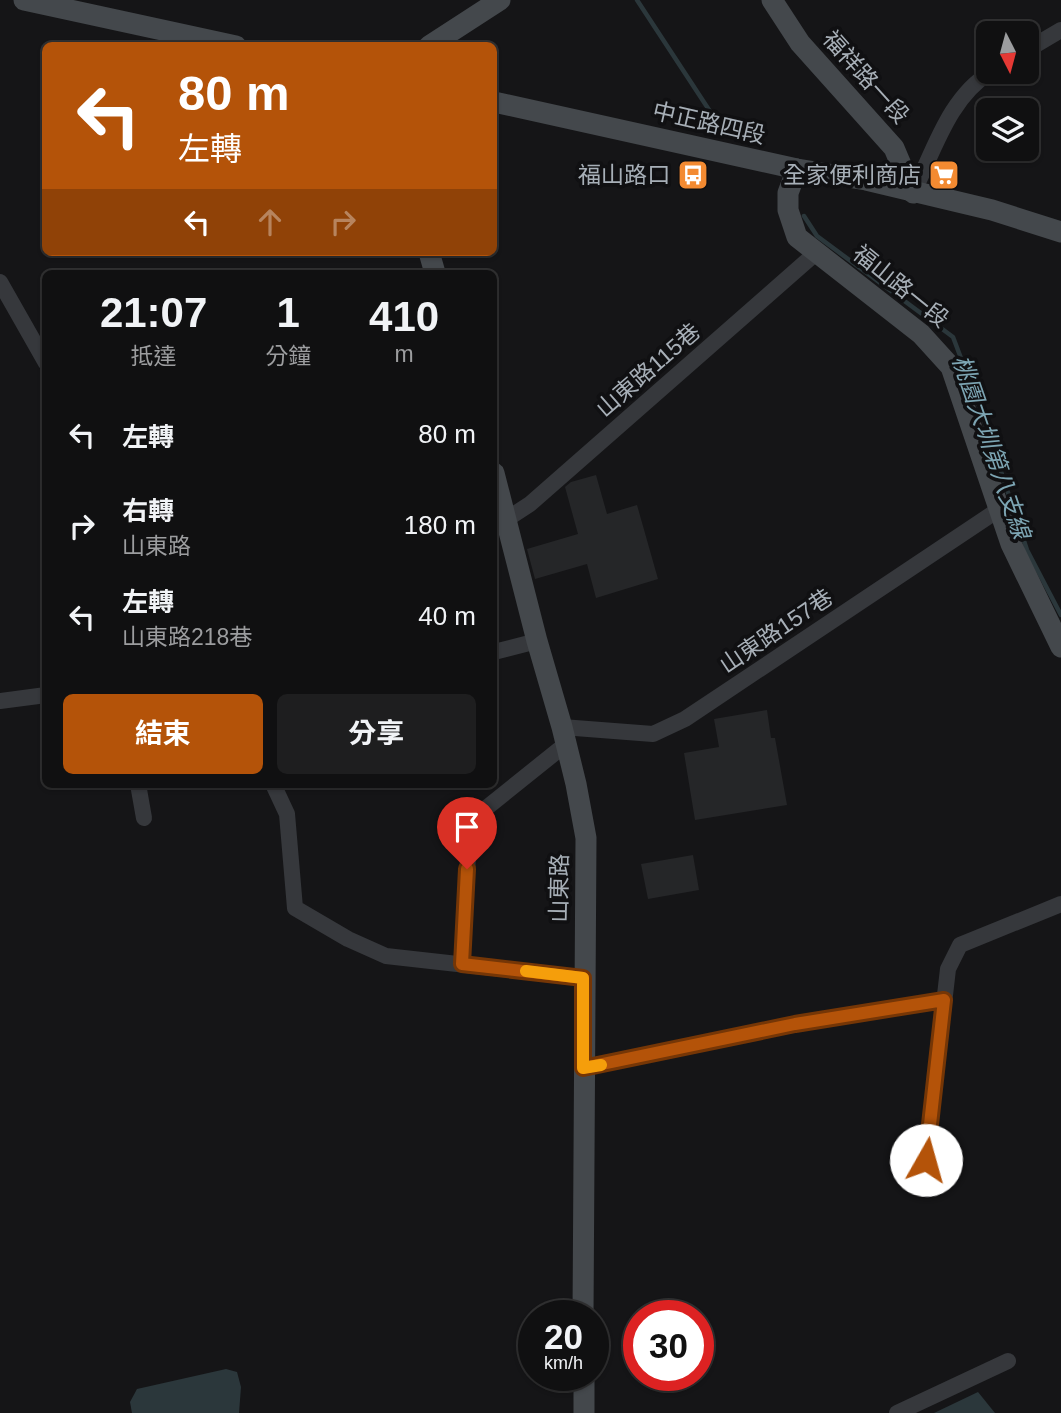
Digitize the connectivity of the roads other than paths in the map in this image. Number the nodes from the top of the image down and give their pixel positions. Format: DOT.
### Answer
graph roads {
  1 [pos="23,0"];
  2 [pos="500,0"];
  3 [pos="772,0"];
  4 [pos="1061,30"];
  5 [pos="217,42"];
  6 [pos="435,42"];
  7 [pos="1040,42"];
  8 [pos="976,82"];
  9 [pos="497,103"];
  10 [pos="797,169"];
  11 [pos="913,193"];
  12 [pos="1061,232"];
  13 [pos="817,252"];
  14 [pos="1,289"];
  15 [pos="42,356"];
  16 [pos="497,484"];
  17 [pos="998,510"];
  18 [pos="507,519"];
  19 [pos="537,641"];
  20 [pos="1061,648"];
  21 [pos="497,651"];
  22 [pos="42,696"];
  23 [pos="0,701"];
  24 [pos="564,735"];
  25 [pos="139,788"];
  26 [pos="277,788"];
  27 [pos="144,818"];
  28 [pos="1061,904"];
  29 [pos="462,964"];
  30 [pos="583,978"];
  31 [pos="944,1000"];
  32 [pos="583,1068"];
  33 [pos="926,1160"];
  34 [pos="583,1300"];
  35 [pos="1007,1361"];
  36 [pos="584,1391"];
  37 [pos="584,1413"];
  38 [pos="897,1413"];
  1 -- 5 [label="street"];
  2 -- 6 [label="street"];
  3 -- 11 [label="street, 福祥路一段"];
  4 -- 7 [label="street"];
  8 -- 11 [label="street"];
  9 -- 10 [label="street, 中正路四段"];
  10 -- 11 [label="street, 中正路四段"];
  10 -- 13 [label="street, 福山路一段"];
  11 -- 12 [label="street, 中正路四段"];
  13 -- 17 [label="street, 福山路一段"];
  13 -- 18 [label="street, 山東路115巷"];
  14 -- 15 [label="street"];
  16 -- 18 [label="street, 山東路"];
  17 -- 20 [label="street, 福山路一段"];
  17 -- 24 [label="street, 山東路157巷"];
  18 -- 19 [label="street, 山東路"];
  19 -- 21 [label="street"];
  19 -- 24 [label="street, 山東路"];
  22 -- 23 [label="street"];
  24 -- 29 [label="street"];
  24 -- 30 [label="street, 山東路"];
  25 -- 27 [label="street"];
  26 -- 29 [label="street"];
  28 -- 31 [label="street"];
  29 -- 30 [label="street"];
  30 -- 32 [label="street, 山東路"];
  31 -- 32 [label="street"];
  31 -- 33 [label="street"];
  32 -- 34 [label="street, 山東路"];
  35 -- 38 [label="street"];
  36 -- 37 [label="street"];
}
